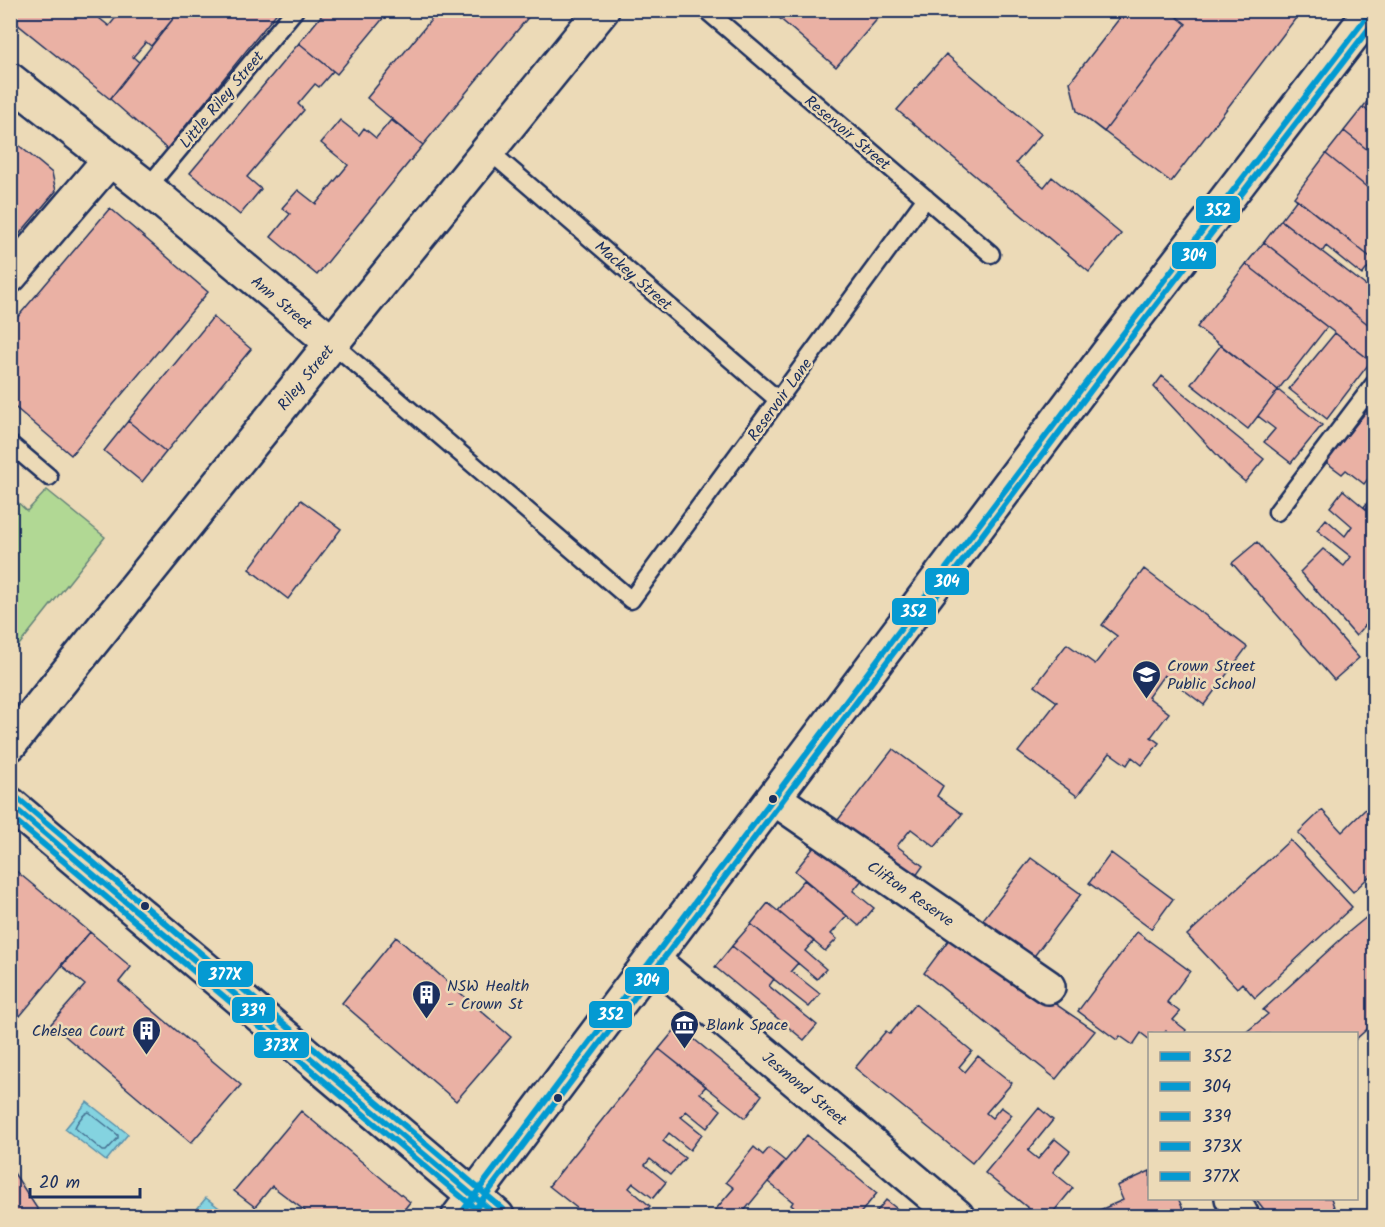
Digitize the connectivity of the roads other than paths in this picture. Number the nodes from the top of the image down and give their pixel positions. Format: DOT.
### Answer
graph roads {
  1 [pos="295,10"];
  2 [pos="602,10"];
  3 [pos="706,10"];
  4 [pos="1372,10"];
  5 [pos="10,80"];
  6 [pos="489,151"];
  7 [pos="110,159"];
  8 [pos="147,188"];
  9 [pos="926,198"];
  10 [pos="991,254"];
  11 [pos="10,276"];
  12 [pos="332,343"];
  13 [pos="1374,384"];
  14 [pos="778,400"];
  15 [pos="10,444"];
  16 [pos="49,477"];
  17 [pos="1277,512"];
  18 [pos="631,600"];
  19 [pos="10,744"];
  20 [pos="774,798"];
  21 [pos="10,804"];
  22 [pos="653,960"];
  23 [pos="1048,987"];
  24 [pos="1233,1200"];
  25 [pos="477,1210"];
  26 [pos="957,1216"];
  27 [pos="1242,1216"];
  1 -- 8 [label="lane, Little Riley Street"];
  2 -- 6 [label="street, Riley Street"];
  3 -- 9 [label="lane, Reservoir Street"];
  4 -- 20 [label="street"];
  5 -- 7 [label="street, Ann Street"];
  6 -- 12 [label="street, Riley Street"];
  6 -- 14 [label="lane, Mackey Street"];
  7 -- 8 [label="street, Ann Street"];
  7 -- 11 [label="street"];
  8 -- 12 [label="street, Ann Street"];
  9 -- 10 [label="lane, Reservoir Street"];
  9 -- 14 [label="lane, Reservoir Lane"];
  12 -- 18 [label="lane, Ann Street"];
  12 -- 19 [label="street, Riley Street"];
  13 -- 17 [label="lane"];
  14 -- 18 [label="lane, Reservoir Lane"];
  15 -- 16 [label="lane"];
  20 -- 22 [label="street"];
  20 -- 23 [label="street, Clifton Reserve"];
  21 -- 25 [label="street"];
  22 -- 25 [label="street"];
  22 -- 26 [label="street, Jesmond Street"];
  24 -- 27 [label="street"];
}
